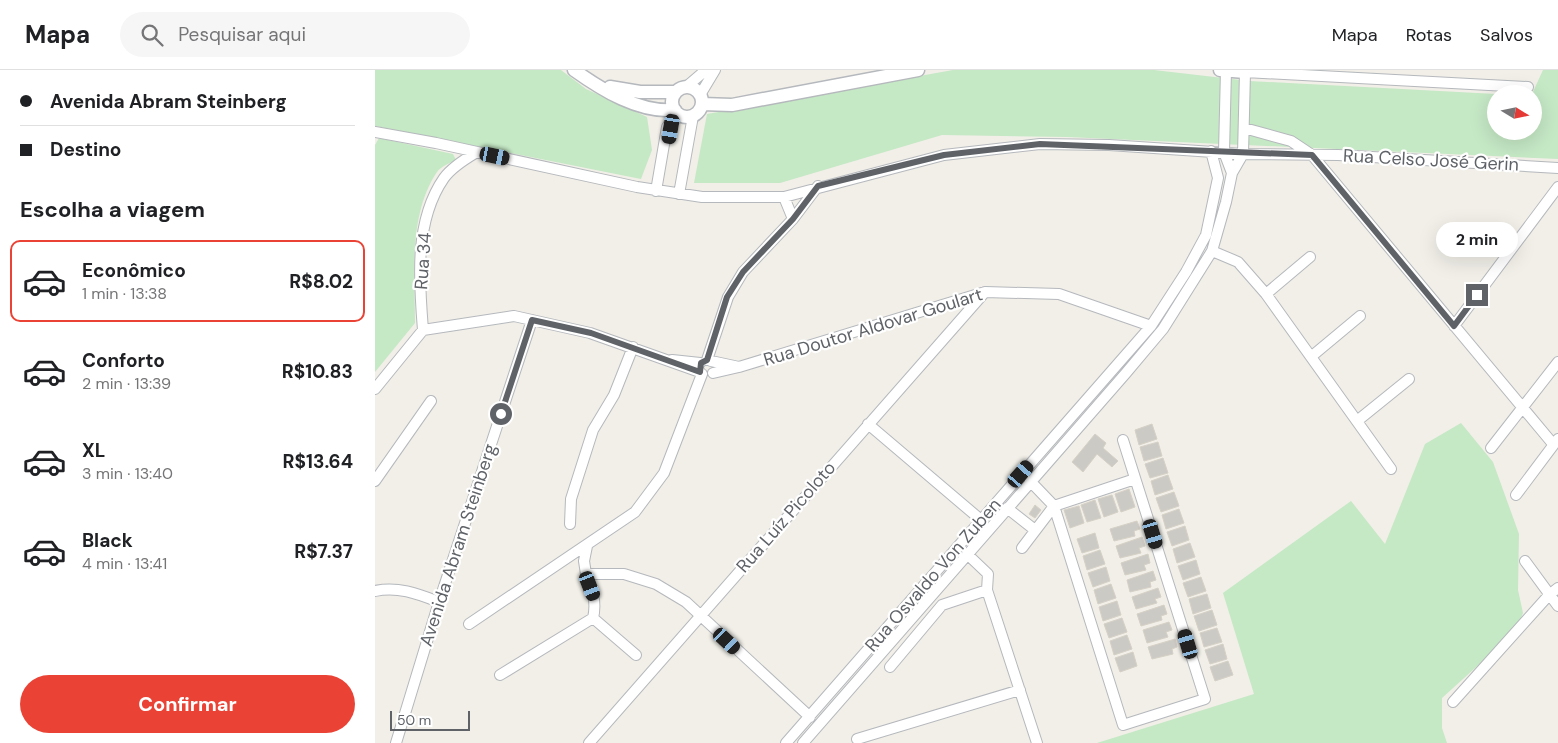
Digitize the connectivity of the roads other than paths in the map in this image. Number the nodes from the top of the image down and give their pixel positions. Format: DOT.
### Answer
graph roads {
  1 [pos="575,70"];
  2 [pos="706,70"];
  3 [pos="715,70"];
  4 [pos="918,70"];
  5 [pos="1220,70"];
  6 [pos="1226,70"];
  7 [pos="1245,71"];
  8 [pos="900,72"];
  9 [pos="595,85"];
  10 [pos="1493,85"];
  11 [pos="681,89"];
  12 [pos="701,99"];
  13 [pos="677,112"];
  14 [pos="693,116"];
  15 [pos="1244,128"];
  16 [pos="375,132"];
  17 [pos="1211,151"];
  18 [pos="477,152"];
  19 [pos="1224,152"];
  20 [pos="1243,154"];
  21 [pos="1312,155"];
  22 [pos="1558,168"];
  23 [pos="1232,173"];
  24 [pos="818,186"];
  25 [pos="1558,187"];
  26 [pos="659,191"];
  27 [pos="679,194"];
  28 [pos="784,196"];
  29 [pos="793,219"];
  30 [pos="1212,251"];
  31 [pos="1310,256"];
  32 [pos="985,292"];
  33 [pos="1266,294"];
  34 [pos="1360,316"];
  35 [pos="532,320"];
  36 [pos="1151,326"];
  37 [pos="1454,326"];
  38 [pos="423,330"];
  39 [pos="633,346"];
  40 [pos="1312,356"];
  41 [pos="1558,362"];
  42 [pos="706,367"];
  43 [pos="1409,379"];
  44 [pos="375,390"];
  45 [pos="431,401"];
  46 [pos="1521,408"];
  47 [pos="1357,421"];
  48 [pos="868,424"];
  49 [pos="1123,440"];
  50 [pos="1556,441"];
  51 [pos="1491,448"];
  52 [pos="1391,469"];
  53 [pos="1135,479"];
  54 [pos="375,481"];
  55 [pos="1030,481"];
  56 [pos="1516,495"];
  57 [pos="1055,506"];
  58 [pos="1007,508"];
  59 [pos="981,520"];
  60 [pos="569,524"];
  61 [pos="1035,530"];
  62 [pos="587,546"];
  63 [pos="1022,548"];
  64 [pos="967,554"];
  65 [pos="1525,561"];
  66 [pos="586,574"];
  67 [pos="1558,588"];
  68 [pos="987,590"];
  69 [pos="375,591"];
  70 [pos="1549,595"];
  71 [pos="439,602"];
  72 [pos="1558,606"];
  73 [pos="700,615"];
  74 [pos="593,618"];
  75 [pos="469,624"];
  76 [pos="636,655"];
  77 [pos="890,667"];
  78 [pos="500,675"];
  79 [pos="1020,690"];
  80 [pos="1453,702"];
  81 [pos="809,717"];
  82 [pos="857,739"];
  83 [pos="396,743"];
  84 [pos="589,743"];
  85 [pos="786,743"];
  86 [pos="803,743"];
  87 [pos="1037,743"];
  1 -- 9 [label="street"];
  2 -- 11 [label="street"];
  3 -- 12 [label="street"];
  4 -- 8 [label="street"];
  5 -- 6 [label="street"];
  6 -- 7 [label="street"];
  6 -- 19 [label="street"];
  7 -- 10 [label="street"];
  7 -- 15 [label="street, Rua Osvaldo Von Zuben"];
  8 -- 12 [label="street"];
  9 -- 11 [label="street"];
  9 -- 13 [label="street"];
  11 -- 12 [label="street"];
  11 -- 13 [label="street"];
  12 -- 14 [label="street"];
  13 -- 14 [label="street"];
  13 -- 26 [label="street"];
  14 -- 27 [label="street"];
  15 -- 20 [label="street, Rua Osvaldo Von Zuben"];
  15 -- 21 [label="street"];
  16 -- 18 [label="street, Rua Celso José Gerin"];
  17 -- 19 [label="street, Rua Celso José Gerin"];
  17 -- 24 [label="street, Rua Celso José Gerin"];
  17 -- 36 [label="street, Rua Osvaldo Von Zuben"];
  18 -- 26 [label="street, Rua Celso José Gerin"];
  18 -- 38 [label="street, Rua 34"];
  19 -- 20 [label="street, Rua Celso José Gerin"];
  19 -- 23 [label="street"];
  20 -- 21 [label="street, Rua Celso José Gerin"];
  20 -- 23 [label="street, Rua Osvaldo Von Zuben"];
  21 -- 22 [label="street, Rua Celso José Gerin"];
  21 -- 37 [label="street"];
  23 -- 30 [label="street, Rua Osvaldo Von Zuben"];
  24 -- 28 [label="street, Rua Celso José Gerin"];
  24 -- 29 [label="street"];
  25 -- 37 [label="street"];
  26 -- 27 [label="street, Rua Celso José Gerin"];
  27 -- 28 [label="street, Rua Celso José Gerin"];
  28 -- 29 [label="street"];
  29 -- 42 [label="street"];
  30 -- 33 [label="street"];
  30 -- 55 [label="street, Rua Osvaldo Von Zuben"];
  31 -- 33 [label="street"];
  32 -- 36 [label="street, Rua Doutor Aldovar Goulart"];
  32 -- 42 [label="street, Rua Doutor Aldovar Goulart"];
  32 -- 48 [label="street, Rua Luíz Picoloto"];
  33 -- 40 [label="street"];
  34 -- 40 [label="street"];
  35 -- 38 [label="street, Rua Doutor Aldovar Goulart"];
  35 -- 39 [label="street, Rua Doutor Aldovar Goulart"];
  35 -- 71 [label="street, Avenida Abram Steinberg"];
  36 -- 59 [label="street, Rua Osvaldo Von Zuben"];
  37 -- 46 [label="street"];
  38 -- 44 [label="street"];
  39 -- 42 [label="street, Rua Doutor Aldovar Goulart"];
  39 -- 60 [label="street"];
  40 -- 47 [label="street"];
  41 -- 46 [label="street"];
  42 -- 62 [label="street"];
  43 -- 47 [label="street"];
  45 -- 54 [label="street"];
  46 -- 50 [label="street"];
  46 -- 51 [label="street"];
  47 -- 52 [label="street"];
  48 -- 59 [label="street"];
  48 -- 73 [label="street, Rua Luíz Picoloto"];
  49 -- 53 [label="street"];
  50 -- 56 [label="street"];
  53 -- 57 [label="street"];
  53 -- 57 [label="street"];
  55 -- 57 [label="street"];
  55 -- 58 [label="street, Rua Osvaldo Von Zuben"];
  57 -- 61 [label="street"];
  58 -- 61 [label="street"];
  58 -- 64 [label="street, Rua Osvaldo Von Zuben"];
  59 -- 81 [label="street, Rua Osvaldo Von Zuben"];
  61 -- 63 [label="street"];
  62 -- 66 [label="street"];
  62 -- 75 [label="street"];
  64 -- 68 [label="street"];
  64 -- 86 [label="street, Rua Osvaldo Von Zuben"];
  65 -- 70 [label="street"];
  66 -- 73 [label="street"];
  66 -- 74 [label="street"];
  67 -- 70 [label="street"];
  68 -- 77 [label="street"];
  68 -- 79 [label="street"];
  69 -- 71 [label="street"];
  70 -- 72 [label="street"];
  70 -- 80 [label="street"];
  71 -- 83 [label="street, Avenida Abram Steinberg"];
  73 -- 81 [label="street"];
  73 -- 84 [label="street, Rua Luíz Picoloto"];
  74 -- 76 [label="street"];
  74 -- 78 [label="street"];
  79 -- 82 [label="street"];
  79 -- 87 [label="street"];
  81 -- 85 [label="street, Rua Osvaldo Von Zuben"];
}
